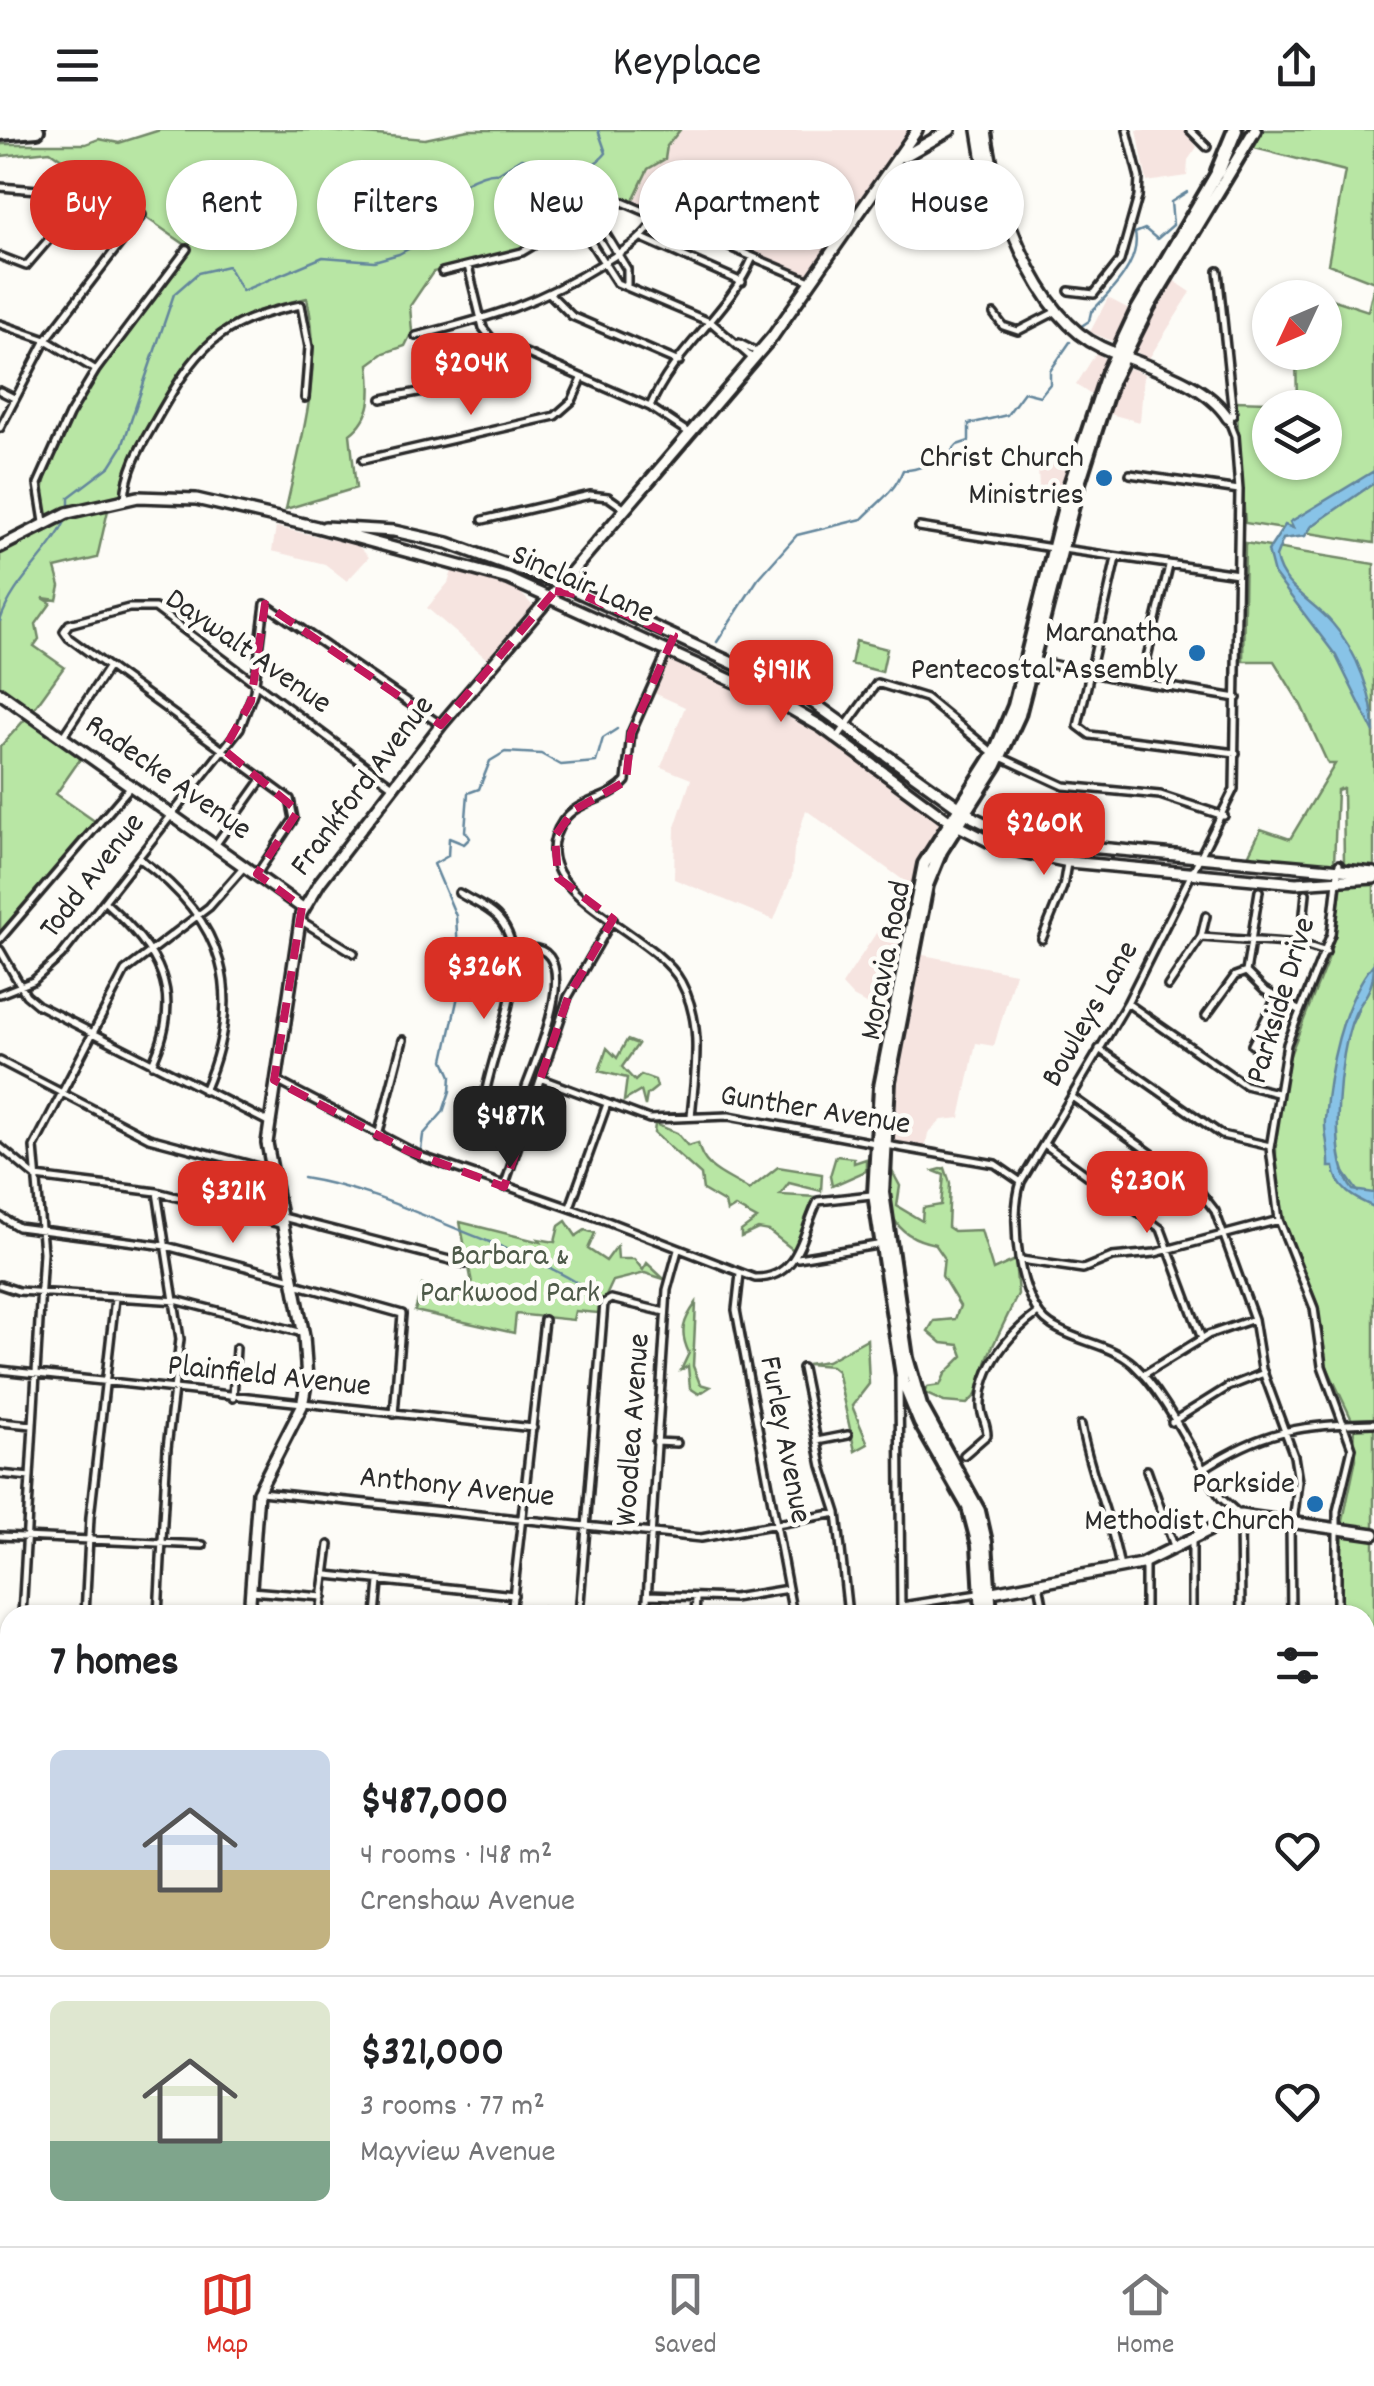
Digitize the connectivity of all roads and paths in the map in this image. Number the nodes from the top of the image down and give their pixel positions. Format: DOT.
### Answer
graph roads {
  1 [pos="37,130"];
  2 [pos="917,130"];
  3 [pos="950,130"];
  4 [pos="978,130"];
  5 [pos="986,130"];
  6 [pos="1128,130"];
  7 [pos="1190,130"];
  8 [pos="1238,130"];
  9 [pos="1255,130"];
  10 [pos="0,133"];
  11 [pos="924,142"];
  12 [pos="906,145"];
  13 [pos="1207,146"];
  14 [pos="896,160"];
  15 [pos="901,160"];
  16 [pos="983,160"];
  17 [pos="989,160"];
  18 [pos="1218,171"];
  19 [pos="0,187"];
  20 [pos="30,187"];
  21 [pos="875,191"];
  22 [pos="639,240"];
  23 [pos="40,250"];
  24 [pos="116,250"];
  25 [pos="187,250"];
  26 [pos="525,250"];
  27 [pos="595,250"];
  28 [pos="616,250"];
  29 [pos="669,250"];
  30 [pos="739,250"];
  31 [pos="1024,250"];
  32 [pos="618,254"];
  33 [pos="0,256"];
  34 [pos="753,256"];
  35 [pos="603,263"];
  36 [pos="468,266"];
  37 [pos="1218,271"];
  38 [pos="442,272"];
  39 [pos="812,281"];
  40 [pos="742,282"];
  41 [pos="627,286"];
  42 [pos="1069,291"];
  43 [pos="551,295"];
  44 [pos="1057,311"];
  45 [pos="994,314"];
  46 [pos="481,320"];
  47 [pos="0,324"];
  48 [pos="712,324"];
  49 [pos="416,336"];
  50 [pos="46,340"];
  51 [pos="503,345"];
  52 [pos="1120,355"];
  53 [pos="756,356"];
  54 [pos="679,362"];
  55 [pos="96,370"];
  56 [pos="582,379"];
  57 [pos="0,391"];
  58 [pos="14,398"];
  59 [pos="305,398"];
  60 [pos="382,399"];
  61 [pos="650,407"];
  62 [pos="1228,418"];
  63 [pos="0,428"];
  64 [pos="690,434"];
  65 [pos="364,460"];
  66 [pos="1130,474"];
  67 [pos="1239,490"];
  68 [pos="126,498"];
  69 [pos="625,509"];
  70 [pos="482,520"];
  71 [pos="44,522"];
  72 [pos="318,527"];
  73 [pos="919,527"];
  74 [pos="0,547"];
  75 [pos="1058,548"];
  76 [pos="494,556"];
  77 [pos="1116,558"];
  78 [pos="1169,566"];
  79 [pos="488,572"];
  80 [pos="1238,574"];
  81 [pos="524,586"];
  82 [pos="555,591"];
  83 [pos="539,608"];
  84 [pos="674,636"];
  85 [pos="667,652"];
  86 [pos="1032,659"];
  87 [pos="109,667"];
  88 [pos="748,670"];
  89 [pos="1087,673"];
  90 [pos="1140,682"];
  91 [pos="254,683"];
  92 [pos="742,685"];
  93 [pos="0,693"];
  94 [pos="1237,698"];
  95 [pos="848,724"];
  96 [pos="441,725"];
  97 [pos="63,736"];
  98 [pos="837,738"];
  99 [pos="224,750"];
  100 [pos="1236,753"];
  101 [pos="998,755"];
  102 [pos="264,778"];
  103 [pos="132,785"];
  104 [pos="394,787"];
  105 [pos="963,809"];
  106 [pos="173,814"];
  107 [pos="1224,816"];
  108 [pos="953,824"];
  109 [pos="216,844"];
  110 [pos="1070,846"];
  111 [pos="1202,858"];
  112 [pos="140,859"];
  113 [pos="1068,862"];
  114 [pos="246,865"];
  115 [pos="1338,871"];
  116 [pos="257,874"];
  117 [pos="1194,874"];
  118 [pos="1374,875"];
  119 [pos="1259,891"];
  120 [pos="1306,893"];
  121 [pos="459,894"];
  122 [pos="106,903"];
  123 [pos="304,908"];
  124 [pos="200,916"];
  125 [pos="1206,916"];
  126 [pos="612,919"];
  127 [pos="300,920"];
  128 [pos="1201,937"];
  129 [pos="0,939"];
  130 [pos="1042,940"];
  131 [pos="1252,940"];
  132 [pos="1300,944"];
  133 [pos="151,947"];
  134 [pos="0,950"];
  135 [pos="515,950"];
  136 [pos="1326,952"];
  137 [pos="354,953"];
  138 [pos="1246,972"];
  139 [pos="20,986"];
  140 [pos="1168,986"];
  141 [pos="0,994"];
  142 [pos="1276,998"];
  143 [pos="1126,1003"];
  144 [pos="1300,1011"];
  145 [pos="1206,1016"];
  146 [pos="92,1032"];
  147 [pos="402,1040"];
  148 [pos="1252,1044"];
  149 [pos="1099,1049"];
  150 [pos="0,1061"];
  151 [pos="152,1064"];
  152 [pos="542,1079"];
  153 [pos="274,1080"];
  154 [pos="526,1087"];
  155 [pos="204,1091"];
  156 [pos="62,1092"];
  157 [pos="1277,1092"];
  158 [pos="485,1096"];
  159 [pos="1072,1097"];
  160 [pos="607,1104"];
  161 [pos="691,1117"];
  162 [pos="268,1122"];
  163 [pos="378,1136"];
  164 [pos="878,1144"];
  165 [pos="1044,1144"];
  166 [pos="1270,1146"];
  167 [pos="0,1147"];
  168 [pos="270,1170"];
  169 [pos="36,1176"];
  170 [pos="1021,1182"];
  171 [pos="504,1187"];
  172 [pos="157,1192"];
  173 [pos="874,1194"];
  174 [pos="570,1207"];
  175 [pos="0,1216"];
  176 [pos="279,1220"];
  177 [pos="1279,1220"];
  178 [pos="42,1230"];
  179 [pos="1224,1234"];
  180 [pos="884,1244"];
  181 [pos="166,1246"];
  182 [pos="1170,1249"];
  183 [pos="678,1250"];
  184 [pos="798,1258"];
  185 [pos="1021,1260"];
  186 [pos="465,1264"];
  187 [pos="740,1274"];
  188 [pos="292,1281"];
  189 [pos="0,1285"];
  190 [pos="41,1293"];
  191 [pos="115,1298"];
  192 [pos="173,1301"];
  193 [pos="665,1312"];
  194 [pos="1038,1313"];
  195 [pos="1254,1318"];
  196 [pos="544,1320"];
  197 [pos="303,1333"];
  198 [pos="1202,1338"];
  199 [pos="236,1348"];
  200 [pos="900,1363"];
  201 [pos="802,1368"];
  202 [pos="0,1370"];
  203 [pos="1264,1373"];
  204 [pos="36,1374"];
  205 [pos="1143,1375"];
  206 [pos="106,1383"];
  207 [pos="174,1390"];
  208 [pos="233,1398"];
  209 [pos="302,1406"];
  210 [pos="394,1414"];
  211 [pos="0,1422"];
  212 [pos="1172,1422"];
  213 [pos="1371,1423"];
  214 [pos="1345,1424"];
  215 [pos="32,1425"];
  216 [pos="1081,1425"];
  217 [pos="533,1428"];
  218 [pos="1285,1428"];
  219 [pos="848,1435"];
  220 [pos="817,1441"];
  221 [pos="656,1442"];
  222 [pos="677,1444"];
  223 [pos="964,1455"];
  224 [pos="1147,1470"];
  225 [pos="1202,1470"];
  226 [pos="0,1474"];
  227 [pos="30,1477"];
  228 [pos="258,1492"];
  229 [pos="837,1513"];
  230 [pos="1240,1516"];
  231 [pos="524,1518"];
  232 [pos="1291,1523"];
  233 [pos="587,1524"];
  234 [pos="776,1524"];
  235 [pos="1337,1529"];
  236 [pos="651,1533"];
  237 [pos="1374,1534"];
  238 [pos="0,1536"];
  239 [pos="28,1538"];
  240 [pos="91,1540"];
  241 [pos="1192,1541"];
  242 [pos="162,1542"];
  243 [pos="203,1545"];
  244 [pos="329,1545"];
  245 [pos="1175,1549"];
  246 [pos="1144,1563"];
  247 [pos="1120,1568"];
  248 [pos="328,1576"];
  249 [pos="379,1582"];
  250 [pos="1039,1584"];
  251 [pos="788,1589"];
  252 [pos="251,1591"];
  253 [pos="985,1593"];
  254 [pos="648,1595"];
  255 [pos="514,1596"];
  256 [pos="323,1597"];
  257 [pos="696,1599"];
  258 [pos="23,1605"];
  259 [pos="86,1605"];
  260 [pos="159,1605"];
  261 [pos="250,1605"];
  262 [pos="322,1605"];
  263 [pos="377,1605"];
  264 [pos="513,1605"];
  265 [pos="580,1605"];
  266 [pos="647,1605"];
  267 [pos="696,1605"];
  268 [pos="791,1605"];
  269 [pos="847,1605"];
  270 [pos="902,1605"];
  271 [pos="908,1605"];
  272 [pos="983,1605"];
  273 [pos="988,1605"];
  274 [pos="1043,1605"];
  275 [pos="1145,1605"];
  276 [pos="1192,1605"];
  277 [pos="1241,1605"];
  278 [pos="1291,1605"];
  279 [pos="1337,1605"];
  280 [pos="0,1790"];
  281 [pos="0,1799"];
  1 -- 10 [label="highway"];
  2 -- 12 [label="street, Frankford Avenue"];
  3 -- 11 [label="street"];
  4 -- 16 [label="street"];
  5 -- 17 [label="street"];
  6 -- 42 [label="street"];
  7 -- 13 [label="street"];
  8 -- 18 [label="highway"];
  9 -- 52 [label="main road, Moravia Road"];
  11 -- 12 [label="street"];
  11 -- 15 [label="street"];
  12 -- 14 [label="street, Frankford Avenue"];
  18 -- 52 [label="main road, Moravia Road"];
  19 -- 20 [label="street"];
  21 -- 39 [label="street, Frankford Avenue"];
  22 -- 32 [label="street"];
  23 -- 33 [label="street"];
  24 -- 50 [label="street"];
  25 -- 55 [label="street"];
  26 -- 36 [label="street"];
  27 -- 35 [label="street"];
  28 -- 32 [label="street"];
  29 -- 40 [label="street"];
  30 -- 34 [label="street"];
  31 -- 44 [label="street"];
  32 -- 35 [label="street"];
  32 -- 41 [label="street"];
  34 -- 39 [label="street"];
  34 -- 40 [label="street"];
  35 -- 41 [label="street"];
  35 -- 43 [label="street"];
  36 -- 38 [label="street"];
  36 -- 46 [label="street"];
  37 -- 62 [label="street, Bowleys Lane"];
  39 -- 53 [label="street, Frankford Avenue"];
  40 -- 48 [label="street"];
  41 -- 48 [label="street"];
  43 -- 46 [label="street"];
  43 -- 54 [label="street"];
  44 -- 45 [label="street"];
  44 -- 52 [label="street"];
  46 -- 49 [label="street"];
  46 -- 51 [label="street"];
  47 -- 50 [label="street"];
  48 -- 53 [label="street"];
  48 -- 54 [label="street"];
  50 -- 55 [label="street"];
  50 -- 58 [label="street"];
  51 -- 56 [label="street"];
  51 -- 60 [label="street"];
  52 -- 62 [label="street"];
  52 -- 75 [label="main road, Moravia Road"];
  53 -- 64 [label="street, Frankford Avenue"];
  54 -- 61 [label="street"];
  55 -- 71 [label="street"];
  56 -- 61 [label="street"];
  56 -- 65 [label="street"];
  57 -- 58 [label="street"];
  58 -- 63 [label="street"];
  59 -- 68 [label="street"];
  61 -- 64 [label="street"];
  62 -- 67 [label="street, Bowleys Lane"];
  64 -- 69 [label="street, Frankford Avenue"];
  66 -- 67 [label="street"];
  67 -- 80 [label="street, Bowleys Lane"];
  68 -- 71 [label="street, Sinclair Lane"];
  68 -- 72 [label="street, Sinclair Lane"];
  69 -- 70 [label="street"];
  69 -- 82 [label="street, Frankford Avenue"];
  71 -- 74 [label="street, Sinclair Lane"];
  72 -- 76 [label="street, Sinclair Lane"];
  72 -- 79 [label="street, Sinclair Lane"];
  73 -- 75 [label="street"];
  75 -- 77 [label="street"];
  75 -- 86 [label="main road, Moravia Road"];
  76 -- 79 [label="street"];
  76 -- 82 [label="street, Sinclair Lane"];
  77 -- 78 [label="street"];
  77 -- 89 [label="street"];
  78 -- 80 [label="street"];
  78 -- 90 [label="street"];
  79 -- 81 [label="street, Sinclair Lane"];
  80 -- 94 [label="street, Bowleys Lane"];
  81 -- 82 [label="street, Sinclair Lane"];
  81 -- 83 [label="street"];
  82 -- 83 [label="street, Frankford Avenue"];
  82 -- 84 [label="street, Sinclair Lane"];
  82 -- 85 [label="street, Sinclair Lane"];
  83 -- 96 [label="street, Frankford Avenue"];
  84 -- 85 [label="street"];
  84 -- 88 [label="street, Sinclair Lane"];
  85 -- 92 [label="street, Sinclair Lane"];
  85 -- 126 [label="street"];
  86 -- 89 [label="street"];
  86 -- 101 [label="main road, Moravia Road"];
  87 -- 91 [label="street, Daywalt Avenue"];
  87 -- 97 [label="street"];
  87 -- 99 [label="street"];
  88 -- 92 [label="street"];
  88 -- 95 [label="street, Sinclair Lane"];
  89 -- 90 [label="street"];
  89 -- 100 [label="street"];
  90 -- 94 [label="street"];
  91 -- 96 [label="street, Todd Avenue"];
  91 -- 99 [label="street, Todd Avenue"];
  91 -- 104 [label="street, Daywalt Avenue"];
  92 -- 98 [label="street, Sinclair Lane"];
  93 -- 97 [label="street, Radecke Avenue"];
  94 -- 100 [label="street, Bowleys Lane"];
  95 -- 98 [label="street"];
  95 -- 101 [label="street"];
  95 -- 105 [label="street, Sinclair Lane"];
  96 -- 104 [label="street, Frankford Avenue"];
  97 -- 103 [label="street, Radecke Avenue"];
  98 -- 108 [label="street, Sinclair Lane"];
  99 -- 102 [label="street"];
  99 -- 106 [label="street, Todd Avenue"];
  100 -- 107 [label="street, Bowleys Lane"];
  101 -- 105 [label="main road, Moravia Road"];
  101 -- 107 [label="street"];
  102 -- 109 [label="street"];
  102 -- 116 [label="street"];
  103 -- 106 [label="street, Radecke Avenue"];
  103 -- 129 [label="street"];
  104 -- 123 [label="street, Frankford Avenue"];
  105 -- 108 [label="main road, Moravia Road"];
  105 -- 110 [label="street, Sinclair Lane"];
  106 -- 109 [label="street, Radecke Avenue"];
  106 -- 112 [label="street, Todd Avenue"];
  107 -- 111 [label="street, Bowleys Lane"];
  108 -- 113 [label="street, Sinclair Lane"];
  108 -- 164 [label="main road, Moravia Road"];
  109 -- 114 [label="street, Radecke Avenue"];
  110 -- 111 [label="street, Sinclair Lane"];
  110 -- 113 [label="street"];
  111 -- 115 [label="street, Sinclair Lane"];
  111 -- 117 [label="street, Bowleys Lane"];
  112 -- 122 [label="street, Todd Avenue"];
  112 -- 124 [label="street"];
  113 -- 117 [label="street, Sinclair Lane"];
  113 -- 130 [label="street"];
  114 -- 116 [label="street, Radecke Avenue"];
  114 -- 124 [label="street"];
  115 -- 117 [label="street, Sinclair Lane"];
  115 -- 118 [label="street, Sinclair Lane"];
  115 -- 136 [label="street, Parkside Drive"];
  116 -- 123 [label="street, Radecke Avenue"];
  117 -- 143 [label="street, Bowleys Lane"];
  119 -- 131 [label="street"];
  120 -- 132 [label="street"];
  121 -- 135 [label="street"];
  122 -- 133 [label="street"];
  122 -- 139 [label="street, Todd Avenue"];
  123 -- 127 [label="street, Frankford Avenue"];
  124 -- 133 [label="street"];
  124 -- 155 [label="street"];
  125 -- 128 [label="street"];
  126 -- 152 [label="street"];
  126 -- 161 [label="street"];
  127 -- 137 [label="street"];
  127 -- 153 [label="street, Frankford Avenue"];
  128 -- 131 [label="street"];
  128 -- 140 [label="street"];
  131 -- 132 [label="street"];
  131 -- 138 [label="street"];
  132 -- 136 [label="street"];
  133 -- 146 [label="street"];
  133 -- 151 [label="street"];
  134 -- 139 [label="street"];
  135 -- 154 [label="street"];
  135 -- 158 [label="street"];
  136 -- 144 [label="street, Parkside Drive"];
  138 -- 142 [label="street"];
  138 -- 145 [label="street"];
  139 -- 141 [label="street, Todd Avenue"];
  139 -- 146 [label="street"];
  142 -- 144 [label="street"];
  142 -- 148 [label="street"];
  143 -- 149 [label="street, Bowleys Lane"];
  143 -- 157 [label="street"];
  144 -- 157 [label="street, Parkside Drive"];
  146 -- 151 [label="street"];
  146 -- 156 [label="street"];
  147 -- 163 [label="street"];
  149 -- 159 [label="street, Bowleys Lane"];
  149 -- 166 [label="street"];
  150 -- 156 [label="street"];
  151 -- 155 [label="street"];
  152 -- 160 [label="street, Gunther Avenue"];
  152 -- 171 [label="street"];
  153 -- 162 [label="street, Frankford Avenue"];
  153 -- 163 [label="street"];
  155 -- 162 [label="street"];
  156 -- 168 [label="street"];
  156 -- 169 [label="street"];
  157 -- 166 [label="street, Parkside Drive"];
  159 -- 165 [label="street, Bowleys Lane"];
  159 -- 179 [label="street"];
  160 -- 161 [label="street, Gunther Avenue"];
  160 -- 174 [label="street"];
  161 -- 164 [label="street, Gunther Avenue"];
  162 -- 168 [label="street, Frankford Avenue"];
  163 -- 171 [label="street"];
  164 -- 170 [label="street, Gunther Avenue"];
  164 -- 173 [label="main road, Moravia Road"];
  164 -- 180 [label="main road, Moravia Road"];
  165 -- 170 [label="street, Bowleys Lane"];
  165 -- 182 [label="street"];
  166 -- 177 [label="street, Parkside Drive"];
  167 -- 169 [label="street"];
  168 -- 176 [label="street, Frankford Avenue"];
  169 -- 172 [label="street"];
  169 -- 178 [label="street"];
  170 -- 185 [label="street, Bowleys Lane"];
  171 -- 174 [label="street"];
  172 -- 176 [label="street"];
  172 -- 181 [label="street"];
  173 -- 180 [label="main road, Moravia Road"];
  173 -- 184 [label="street"];
  174 -- 183 [label="street"];
  175 -- 178 [label="street"];
  176 -- 186 [label="street"];
  176 -- 188 [label="street, Frankford Avenue"];
  177 -- 179 [label="street"];
  177 -- 214 [label="street, Parkside Drive"];
  178 -- 181 [label="street"];
  178 -- 190 [label="street"];
  179 -- 182 [label="street"];
  179 -- 195 [label="street"];
  180 -- 184 [label="street"];
  180 -- 200 [label="main road, Moravia Road"];
  180 -- 253 [label="main road, Moravia Road"];
  181 -- 188 [label="street"];
  181 -- 192 [label="street"];
  182 -- 185 [label="street"];
  182 -- 198 [label="street"];
  183 -- 187 [label="street"];
  183 -- 193 [label="street, Woodlea Avenue"];
  184 -- 187 [label="street"];
  185 -- 194 [label="street, Bowleys Lane"];
  187 -- 234 [label="street, Furley Avenue"];
  188 -- 197 [label="street, Frankford Avenue"];
  188 -- 210 [label="street"];
  189 -- 190 [label="street"];
  190 -- 191 [label="street"];
  190 -- 204 [label="street"];
  191 -- 192 [label="street"];
  191 -- 206 [label="street"];
  192 -- 197 [label="street"];
  192 -- 207 [label="street"];
  193 -- 221 [label="street, Woodlea Avenue"];
  193 -- 233 [label="street"];
  194 -- 205 [label="street"];
  194 -- 223 [label="street"];
  195 -- 198 [label="street"];
  195 -- 203 [label="street"];
  196 -- 217 [label="street"];
  197 -- 209 [label="street, Frankford Avenue"];
  198 -- 205 [label="street"];
  199 -- 208 [label="street"];
  200 -- 253 [label="main road, Moravia Road"];
  200 -- 270 [label="street"];
  201 -- 220 [label="street"];
  202 -- 204 [label="street, Plainfield Avenue"];
  203 -- 212 [label="street"];
  203 -- 218 [label="street"];
  204 -- 206 [label="street, Plainfield Avenue"];
  204 -- 215 [label="street"];
  205 -- 212 [label="street"];
  206 -- 207 [label="street, Plainfield Avenue"];
  206 -- 240 [label="street"];
  207 -- 208 [label="street, Plainfield Avenue"];
  207 -- 242 [label="street"];
  208 -- 209 [label="street, Plainfield Avenue"];
  209 -- 210 [label="street, Plainfield Avenue"];
  209 -- 228 [label="street, Frankford Avenue"];
  210 -- 217 [label="street, Plainfield Avenue"];
  211 -- 215 [label="street"];
  212 -- 225 [label="street"];
  213 -- 214 [label="street"];
  214 -- 218 [label="street"];
  214 -- 235 [label="street, Parkside Drive"];
  215 -- 227 [label="street"];
  216 -- 247 [label="street"];
  217 -- 231 [label="street"];
  218 -- 225 [label="street"];
  218 -- 232 [label="street"];
  219 -- 220 [label="street"];
  220 -- 229 [label="street"];
  221 -- 222 [label="street"];
  221 -- 236 [label="street, Woodlea Avenue"];
  224 -- 245 [label="street"];
  225 -- 230 [label="street"];
  226 -- 227 [label="street"];
  227 -- 239 [label="street"];
  228 -- 231 [label="street, Anthony Avenue"];
  228 -- 252 [label="street, Frankford Avenue"];
  229 -- 234 [label="street, Anthony Avenue"];
  229 -- 269 [label="street"];
  230 -- 232 [label="street"];
  230 -- 241 [label="street"];
  230 -- 277 [label="street"];
  231 -- 233 [label="street, Anthony Avenue"];
  231 -- 255 [label="street"];
  232 -- 235 [label="street"];
  232 -- 278 [label="street"];
  233 -- 236 [label="street, Anthony Avenue"];
  233 -- 265 [label="street"];
  234 -- 236 [label="street, Anthony Avenue"];
  234 -- 251 [label="street, Furley Avenue"];
  235 -- 237 [label="street"];
  235 -- 279 [label="street, Parkside Drive"];
  236 -- 254 [label="street, Woodlea Avenue"];
  238 -- 239 [label="street"];
  239 -- 240 [label="street"];
  239 -- 258 [label="street"];
  240 -- 242 [label="street"];
  240 -- 259 [label="street"];
  241 -- 245 [label="street"];
  241 -- 276 [label="street"];
  242 -- 243 [label="street"];
  242 -- 260 [label="street"];
  244 -- 248 [label="street"];
  245 -- 246 [label="street"];
  246 -- 247 [label="street"];
  246 -- 275 [label="street"];
  247 -- 250 [label="street"];
  248 -- 249 [label="street"];
  248 -- 256 [label="street"];
  249 -- 255 [label="street"];
  249 -- 263 [label="street"];
  250 -- 253 [label="street"];
  250 -- 274 [label="street"];
  251 -- 257 [label="street"];
  251 -- 268 [label="street, Furley Avenue"];
  252 -- 256 [label="street"];
  252 -- 261 [label="street, Frankford Avenue"];
  253 -- 271 [label="street"];
  253 -- 272 [label="main road, Moravia Road"];
  253 -- 273 [label="main road, Moravia Road"];
  254 -- 257 [label="street"];
  254 -- 266 [label="street, Woodlea Avenue"];
  255 -- 264 [label="street"];
  256 -- 262 [label="street"];
  257 -- 267 [label="street"];
  280 -- 281 [label="street"];
}
